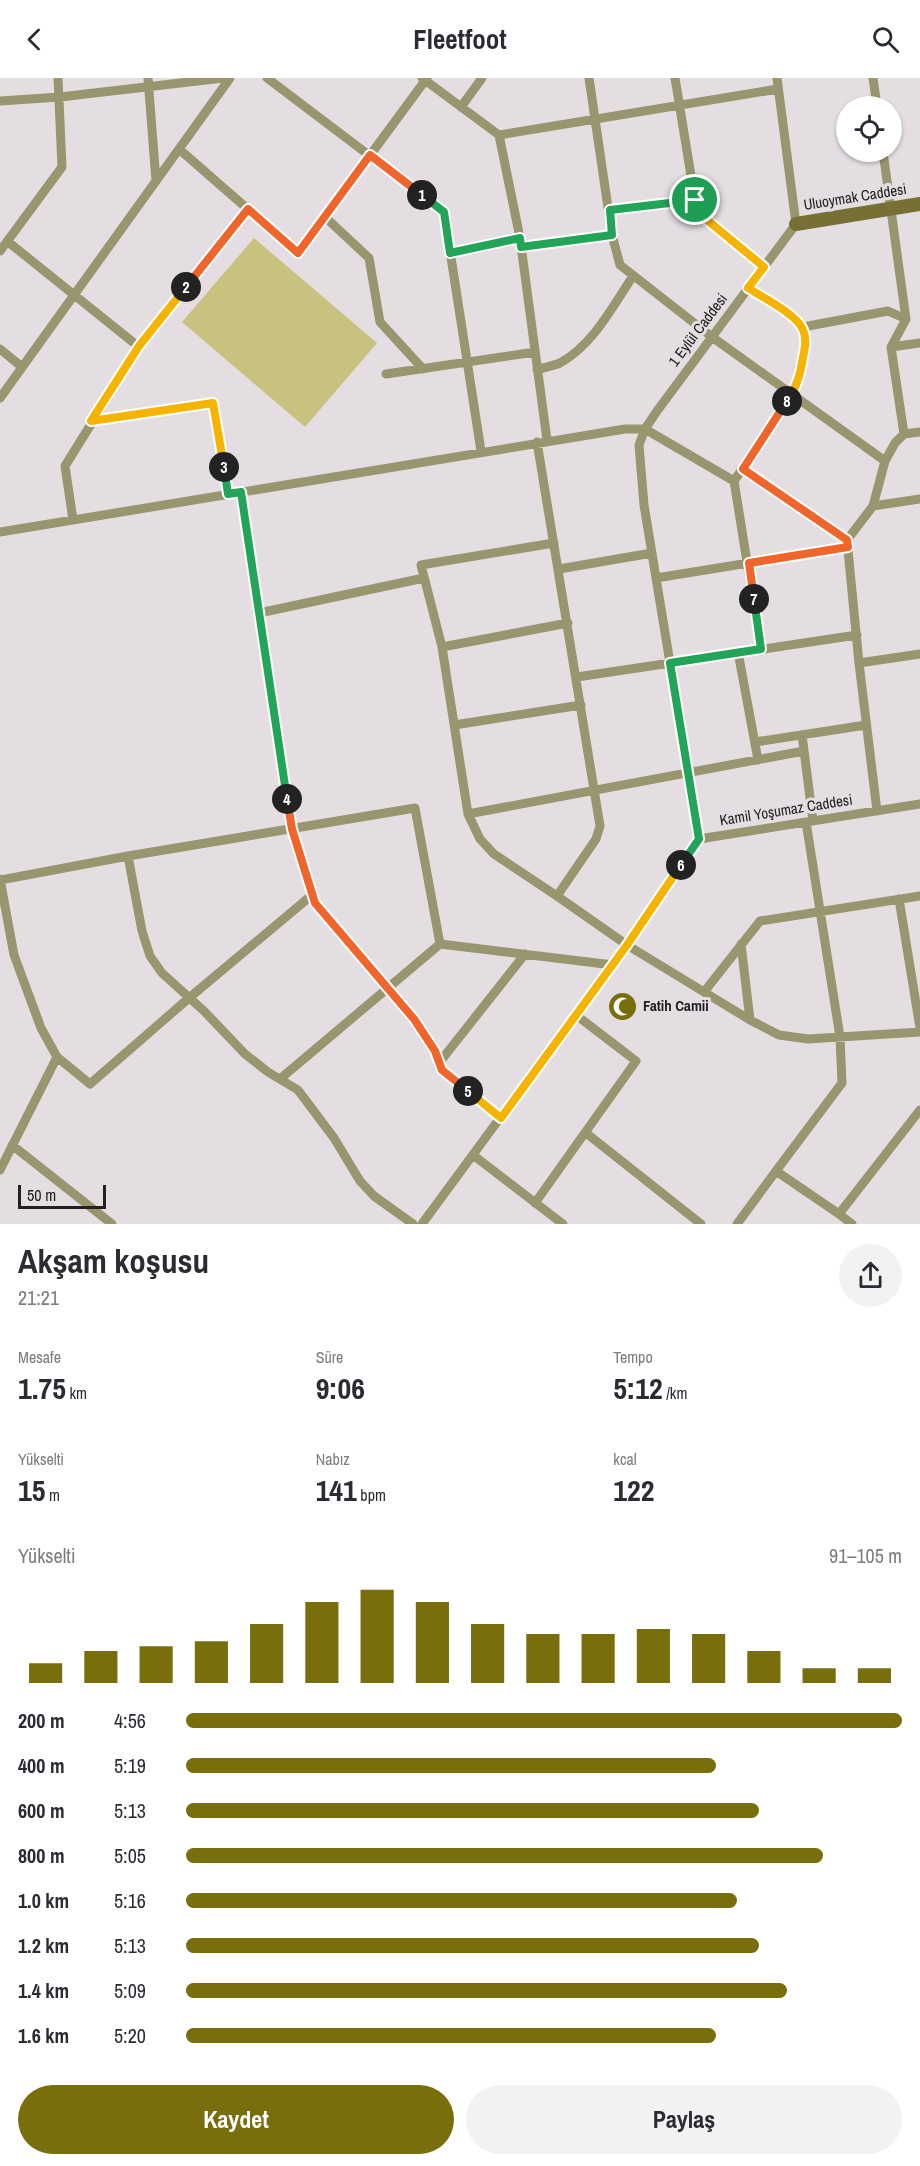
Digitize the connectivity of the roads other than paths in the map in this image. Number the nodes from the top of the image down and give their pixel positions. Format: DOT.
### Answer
graph roads {
  1 [pos="58,78"];
  2 [pos="223,78"];
  3 [pos="230,78"];
  4 [pos="267,78"];
  5 [pos="482,78"];
  6 [pos="589,78"];
  7 [pos="675,78"];
  8 [pos="777,78"];
  9 [pos="873,78"];
  10 [pos="424,79"];
  11 [pos="149,83"];
  12 [pos="778,89"];
  13 [pos="876,96"];
  14 [pos="60,97"];
  15 [pos="0,101"];
  16 [pos="679,105"];
  17 [pos="461,107"];
  18 [pos="595,119"];
  19 [pos="499,135"];
  20 [pos="179,149"];
  21 [pos="370,155"];
  22 [pos="884,162"];
  23 [pos="156,181"];
  24 [pos="695,200"];
  25 [pos="920,204"];
  26 [pos="248,209"];
  27 [pos="891,209"];
  28 [pos="610,210"];
  29 [pos="324,217"];
  30 [pos="796,224"];
  31 [pos="612,235"];
  32 [pos="7,241"];
  33 [pos="520,242"];
  34 [pos="0,251"];
  35 [pos="450,253"];
  36 [pos="764,267"];
  37 [pos="633,276"];
  38 [pos="748,288"];
  39 [pos="74,295"];
  40 [pos="906,319"];
  41 [pos="803,327"];
  42 [pos="712,337"];
  43 [pos="920,343"];
  44 [pos="139,346"];
  45 [pos="891,347"];
  46 [pos="0,349"];
  47 [pos="535,352"];
  48 [pos="467,363"];
  49 [pos="22,367"];
  50 [pos="423,369"];
  51 [pos="537,370"];
  52 [pos="386,374"];
  53 [pos="792,395"];
  54 [pos="0,398"];
  55 [pos="91,421"];
  56 [pos="645,429"];
  57 [pos="920,432"];
  58 [pos="904,434"];
  59 [pos="542,441"];
  60 [pos="480,451"];
  61 [pos="885,461"];
  62 [pos="743,469"];
  63 [pos="734,481"];
  64 [pos="241,492"];
  65 [pos="228,494"];
  66 [pos="920,499"];
  67 [pos="873,506"];
  68 [pos="73,520"];
  69 [pos="0,532"];
  70 [pos="554,543"];
  71 [pos="848,543"];
  72 [pos="652,553"];
  73 [pos="749,563"];
  74 [pos="559,569"];
  75 [pos="424,578"];
  76 [pos="656,578"];
  77 [pos="260,613"];
  78 [pos="568,623"];
  79 [pos="857,635"];
  80 [pos="442,647"];
  81 [pos="761,649"];
  82 [pos="738,652"];
  83 [pos="920,654"];
  84 [pos="670,663"];
  85 [pos="859,663"];
  86 [pos="577,677"];
  87 [pos="581,705"];
  88 [pos="454,725"];
  89 [pos="866,725"];
  90 [pos="802,735"];
  91 [pos="755,742"];
  92 [pos="804,752"];
  93 [pos="758,760"];
  94 [pos="688,773"];
  95 [pos="594,791"];
  96 [pos="920,804"];
  97 [pos="878,811"];
  98 [pos="468,814"];
  99 [pos="810,822"];
  100 [pos="292,829"];
  101 [pos="699,839"];
  102 [pos="129,856"];
  103 [pos="0,880"];
  104 [pos="312,895"];
  105 [pos="557,896"];
  106 [pos="920,896"];
  107 [pos="900,899"];
  108 [pos="820,911"];
  109 [pos="440,944"];
  110 [pos="741,944"];
  111 [pos="627,945"];
  112 [pos="525,954"];
  113 [pos="613,965"];
  114 [pos="387,989"];
  115 [pos="704,992"];
  116 [pos="189,998"];
  117 [pos="576,1015"];
  118 [pos="750,1020"];
  119 [pos="920,1030"];
  120 [pos="840,1037"];
  121 [pos="57,1057"];
  122 [pos="439,1063"];
  123 [pos="280,1079"];
  124 [pos="920,1110"];
  125 [pos="501,1118"];
  126 [pos="586,1133"];
  127 [pos="12,1145"];
  128 [pos="473,1155"];
  129 [pos="2,1159"];
  130 [pos="0,1170"];
  131 [pos="776,1171"];
  132 [pos="535,1203"];
  133 [pos="839,1214"];
  134 [pos="112,1224"];
  135 [pos="413,1224"];
  136 [pos="422,1224"];
  137 [pos="563,1224"];
  138 [pos="701,1224"];
  139 [pos="737,1224"];
  140 [pos="852,1224"];
  1 -- 14 [label="street"];
  2 -- 11 [label="street"];
  3 -- 20 [label="street"];
  4 -- 21 [label="street"];
  5 -- 17 [label="street"];
  6 -- 18 [label="street"];
  7 -- 16 [label="street"];
  8 -- 12 [label="street"];
  9 -- 13 [label="street"];
  10 -- 17 [label="street"];
  10 -- 21 [label="street"];
  11 -- 14 [label="street"];
  11 -- 23 [label="street"];
  12 -- 16 [label="street"];
  12 -- 30 [label="street"];
  14 -- 15 [label="street"];
  14 -- 32 [label="street"];
  16 -- 18 [label="street"];
  16 -- 24 [label="street"];
  17 -- 19 [label="street"];
  18 -- 19 [label="street"];
  18 -- 28 [label="street"];
  19 -- 33 [label="street"];
  20 -- 23 [label="street"];
  20 -- 26 [label="street"];
  21 -- 29 [label="street"];
  21 -- 35 [label="street"];
  22 -- 27 [label="street"];
  23 -- 39 [label="street"];
  24 -- 28 [label="street"];
  24 -- 36 [label="street"];
  25 -- 27 [label="street, Uluoymak Caddesi"];
  26 -- 29 [label="street"];
  26 -- 44 [label="street"];
  27 -- 30 [label="street, Uluoymak Caddesi"];
  27 -- 40 [label="street"];
  28 -- 31 [label="street"];
  29 -- 50 [label="street"];
  30 -- 36 [label="street, 1 Eylül Caddesi"];
  31 -- 33 [label="street"];
  31 -- 37 [label="street"];
  32 -- 34 [label="street"];
  32 -- 39 [label="street"];
  33 -- 35 [label="street"];
  33 -- 47 [label="street"];
  35 -- 48 [label="street"];
  36 -- 38 [label="street, 1 Eylül Caddesi"];
  37 -- 42 [label="street"];
  37 -- 51 [label="street"];
  38 -- 41 [label="street"];
  38 -- 42 [label="street, 1 Eylül Caddesi"];
  39 -- 44 [label="street"];
  39 -- 49 [label="street"];
  40 -- 41 [label="street"];
  40 -- 45 [label="street"];
  41 -- 53 [label="street"];
  42 -- 53 [label="street"];
  42 -- 56 [label="street, 1 Eylül Caddesi"];
  43 -- 45 [label="street"];
  44 -- 55 [label="street"];
  45 -- 58 [label="street"];
  46 -- 49 [label="street"];
  47 -- 48 [label="street"];
  47 -- 51 [label="street"];
  48 -- 50 [label="street"];
  48 -- 60 [label="street"];
  49 -- 54 [label="street"];
  50 -- 52 [label="street"];
  51 -- 59 [label="street"];
  53 -- 61 [label="street"];
  53 -- 62 [label="street"];
  55 -- 65 [label="street"];
  55 -- 68 [label="street"];
  56 -- 59 [label="street"];
  56 -- 63 [label="street"];
  56 -- 72 [label="street"];
  57 -- 58 [label="street"];
  58 -- 61 [label="street"];
  59 -- 60 [label="street"];
  59 -- 70 [label="street"];
  60 -- 64 [label="street"];
  61 -- 67 [label="street"];
  62 -- 63 [label="street"];
  62 -- 71 [label="street"];
  63 -- 73 [label="street"];
  64 -- 65 [label="street"];
  64 -- 77 [label="street"];
  65 -- 68 [label="street"];
  66 -- 67 [label="street"];
  67 -- 71 [label="street"];
  68 -- 69 [label="street"];
  70 -- 74 [label="street"];
  70 -- 75 [label="street"];
  71 -- 73 [label="street"];
  71 -- 79 [label="street"];
  72 -- 74 [label="street"];
  72 -- 76 [label="street"];
  73 -- 76 [label="street"];
  73 -- 81 [label="street"];
  74 -- 78 [label="street"];
  75 -- 77 [label="street"];
  75 -- 80 [label="street"];
  76 -- 84 [label="street"];
  77 -- 100 [label="street"];
  78 -- 80 [label="street"];
  78 -- 86 [label="street"];
  79 -- 81 [label="street"];
  79 -- 85 [label="street"];
  80 -- 88 [label="street"];
  81 -- 82 [label="street"];
  82 -- 84 [label="street"];
  82 -- 91 [label="street"];
  83 -- 85 [label="street"];
  84 -- 86 [label="street"];
  84 -- 94 [label="street"];
  85 -- 89 [label="street"];
  86 -- 87 [label="street"];
  87 -- 88 [label="street"];
  87 -- 95 [label="street"];
  88 -- 98 [label="street"];
  89 -- 90 [label="street"];
  89 -- 97 [label="street"];
  90 -- 91 [label="street"];
  90 -- 92 [label="street"];
  91 -- 93 [label="street"];
  92 -- 93 [label="street"];
  92 -- 99 [label="street"];
  93 -- 94 [label="street"];
  94 -- 95 [label="street"];
  94 -- 101 [label="street"];
  95 -- 98 [label="street"];
  95 -- 105 [label="street"];
  96 -- 97 [label="street, Kamil Yoşumaz Caddesi"];
  97 -- 99 [label="street, Kamil Yoşumaz Caddesi"];
  98 -- 105 [label="street"];
  99 -- 101 [label="street, Kamil Yoşumaz Caddesi"];
  99 -- 108 [label="street"];
  100 -- 102 [label="street"];
  100 -- 104 [label="street"];
  100 -- 109 [label="street"];
  101 -- 111 [label="street"];
  102 -- 103 [label="street"];
  102 -- 116 [label="street"];
  103 -- 121 [label="street"];
  104 -- 114 [label="street"];
  104 -- 116 [label="street"];
  105 -- 111 [label="street"];
  106 -- 107 [label="street"];
  107 -- 108 [label="street"];
  107 -- 119 [label="street"];
  108 -- 110 [label="street"];
  108 -- 120 [label="street"];
  109 -- 112 [label="street"];
  109 -- 114 [label="street"];
  110 -- 115 [label="street"];
  110 -- 118 [label="street"];
  111 -- 113 [label="street"];
  111 -- 115 [label="street"];
  112 -- 113 [label="street"];
  112 -- 122 [label="street"];
  113 -- 117 [label="street"];
  114 -- 122 [label="street"];
  114 -- 123 [label="street"];
  115 -- 118 [label="street"];
  116 -- 121 [label="street"];
  116 -- 123 [label="street"];
  117 -- 125 [label="street"];
  117 -- 126 [label="street"];
  118 -- 120 [label="street"];
  119 -- 120 [label="street"];
  120 -- 131 [label="street"];
  121 -- 127 [label="street"];
  122 -- 125 [label="street"];
  123 -- 135 [label="street"];
  124 -- 133 [label="street"];
  125 -- 128 [label="street"];
  126 -- 132 [label="street"];
  126 -- 138 [label="street"];
  127 -- 129 [label="street"];
  127 -- 134 [label="street"];
  128 -- 132 [label="street"];
  128 -- 136 [label="street"];
  129 -- 130 [label="street"];
  131 -- 133 [label="street"];
  131 -- 139 [label="street"];
  132 -- 137 [label="street"];
  133 -- 140 [label="street"];
}
